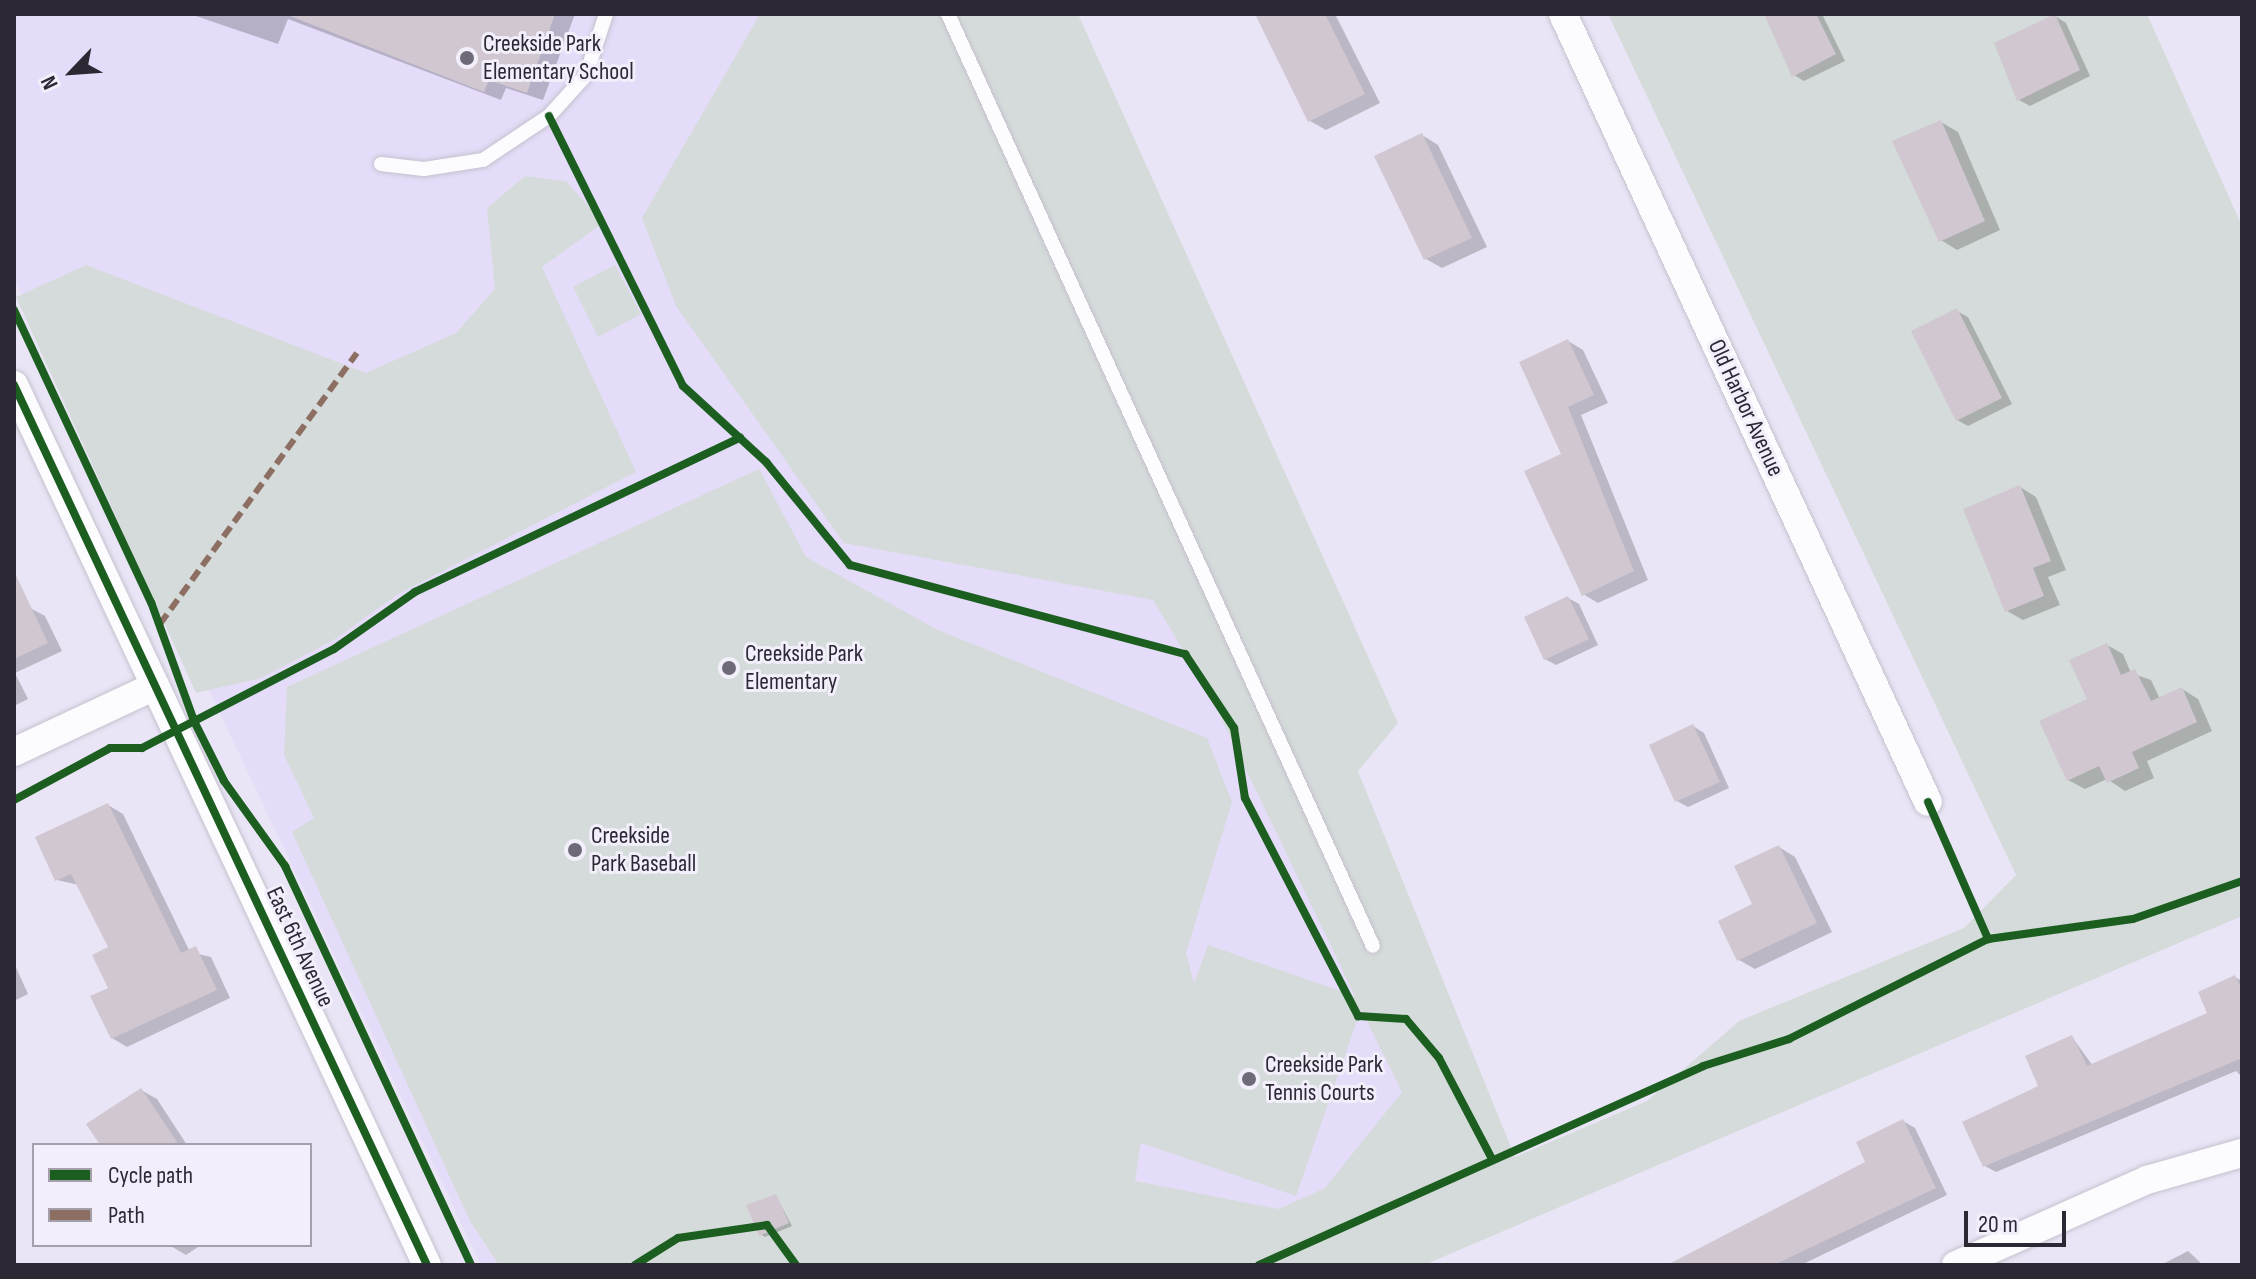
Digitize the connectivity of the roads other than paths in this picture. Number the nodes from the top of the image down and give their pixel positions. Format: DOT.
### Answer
graph roads {
  1 [pos="606,14"];
  2 [pos="948,14"];
  3 [pos="1563,14"];
  4 [pos="381,164"];
  5 [pos="14,385"];
  6 [pos="155,686"];
  7 [pos="14,752"];
  8 [pos="1928,802"];
  9 [pos="1373,946"];
  10 [pos="2242,1153"];
  11 [pos="427,1265"];
  12 [pos="1956,1265"];
  1 -- 4 [label="lane"];
  2 -- 9 [label="lane"];
  3 -- 8 [label="street, Old Harbor Avenue"];
  5 -- 6 [label="street, East 6th Avenue"];
  6 -- 7 [label="street"];
  6 -- 11 [label="street, East 6th Avenue"];
  10 -- 12 [label="street"];
}
